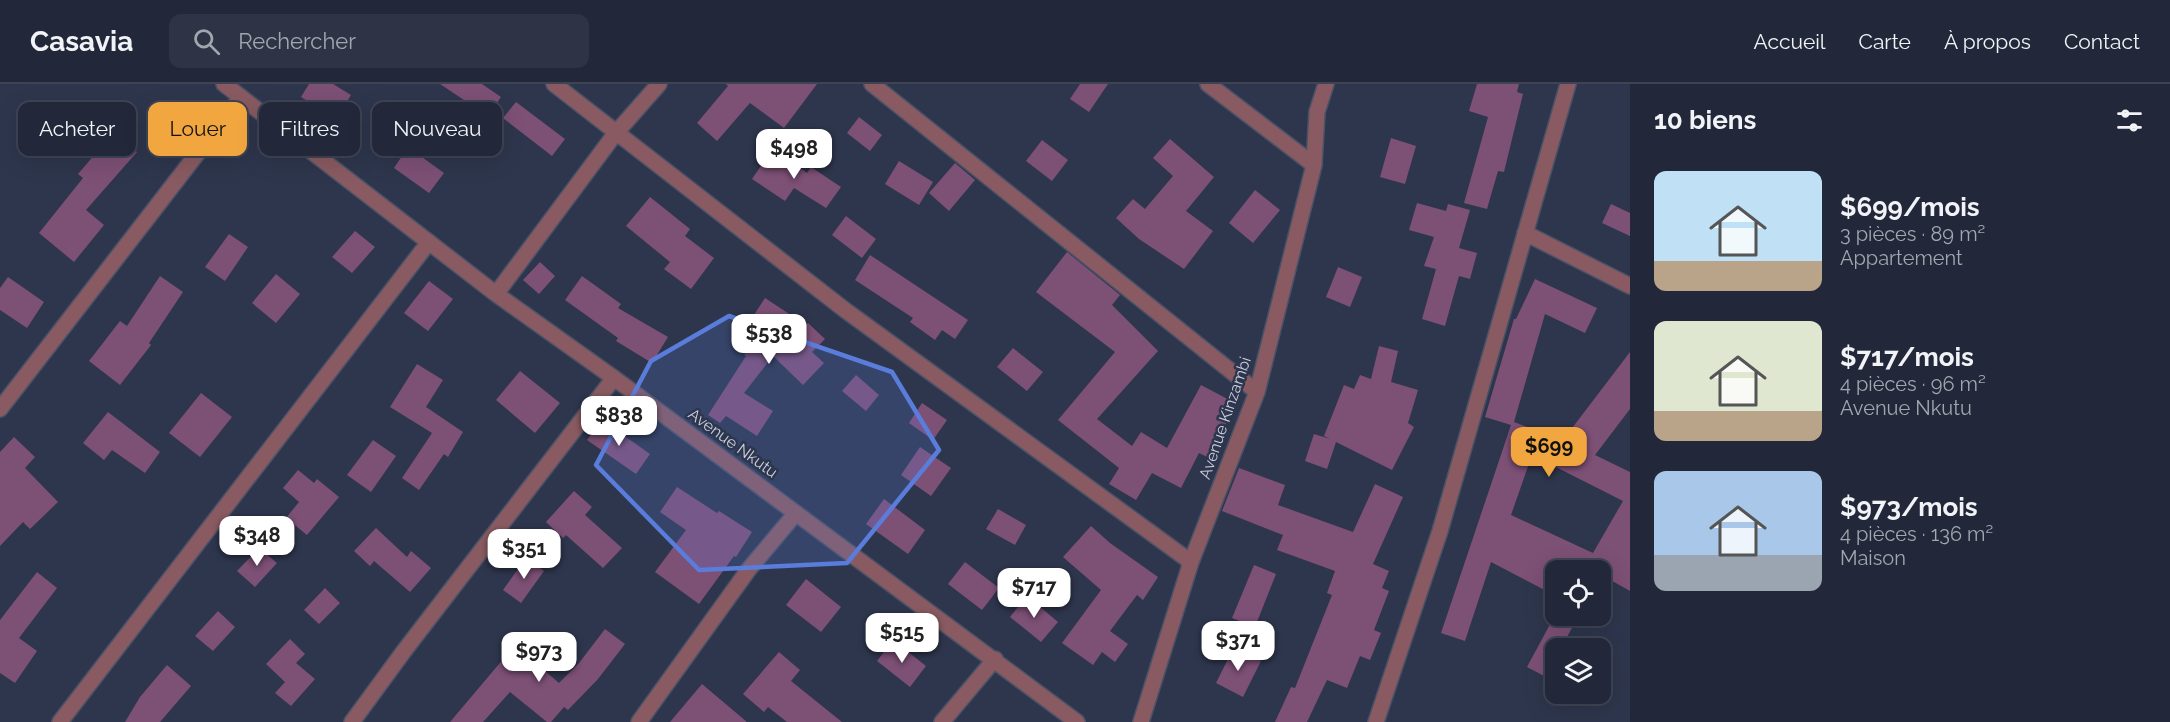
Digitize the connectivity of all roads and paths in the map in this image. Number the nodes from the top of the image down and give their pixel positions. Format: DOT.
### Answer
graph roads {
  1 [pos="224,84"];
  2 [pos="554,84"];
  3 [pos="659,84"];
  4 [pos="872,84"];
  5 [pos="1208,84"];
  6 [pos="1326,84"];
  7 [pos="1568,84"];
  8 [pos="241,97"];
  9 [pos="615,134"];
  10 [pos="1314,165"];
  11 [pos="1525,233"];
  12 [pos="429,242"];
  13 [pos="1630,286"];
  14 [pos="496,294"];
  15 [pos="614,378"];
  16 [pos="1257,392"];
  17 [pos="0,409"];
  18 [pos="796,513"];
  19 [pos="1191,562"];
  20 [pos="995,659"];
  21 [pos="60,722"];
  22 [pos="352,722"];
  23 [pos="639,722"];
  24 [pos="942,722"];
  25 [pos="1077,722"];
  26 [pos="1142,722"];
  27 [pos="1376,722"];
  1 -- 8 [label="street, Avenue Nkutu"];
  2 -- 9 [label="street"];
  3 -- 9 [label="street"];
  4 -- 16 [label="street"];
  5 -- 10 [label="street"];
  6 -- 10 [label="street, Avenue Kinzambi"];
  7 -- 11 [label="street"];
  8 -- 12 [label="street, Avenue Nkutu"];
  8 -- 17 [label="street"];
  9 -- 14 [label="street"];
  9 -- 19 [label="street"];
  10 -- 16 [label="street, Avenue Kinzambi"];
  11 -- 13 [label="street"];
  11 -- 27 [label="street"];
  12 -- 14 [label="street, Avenue Nkutu"];
  12 -- 21 [label="street"];
  14 -- 15 [label="street, Avenue Nkutu"];
  15 -- 18 [label="street, Avenue Nkutu"];
  15 -- 22 [label="street"];
  16 -- 19 [label="street, Avenue Kinzambi"];
  18 -- 20 [label="street, Avenue Nkutu"];
  18 -- 23 [label="street"];
  19 -- 26 [label="street, Avenue Kinzambi"];
  20 -- 24 [label="street"];
  20 -- 25 [label="street, Avenue Nkutu"];
}
